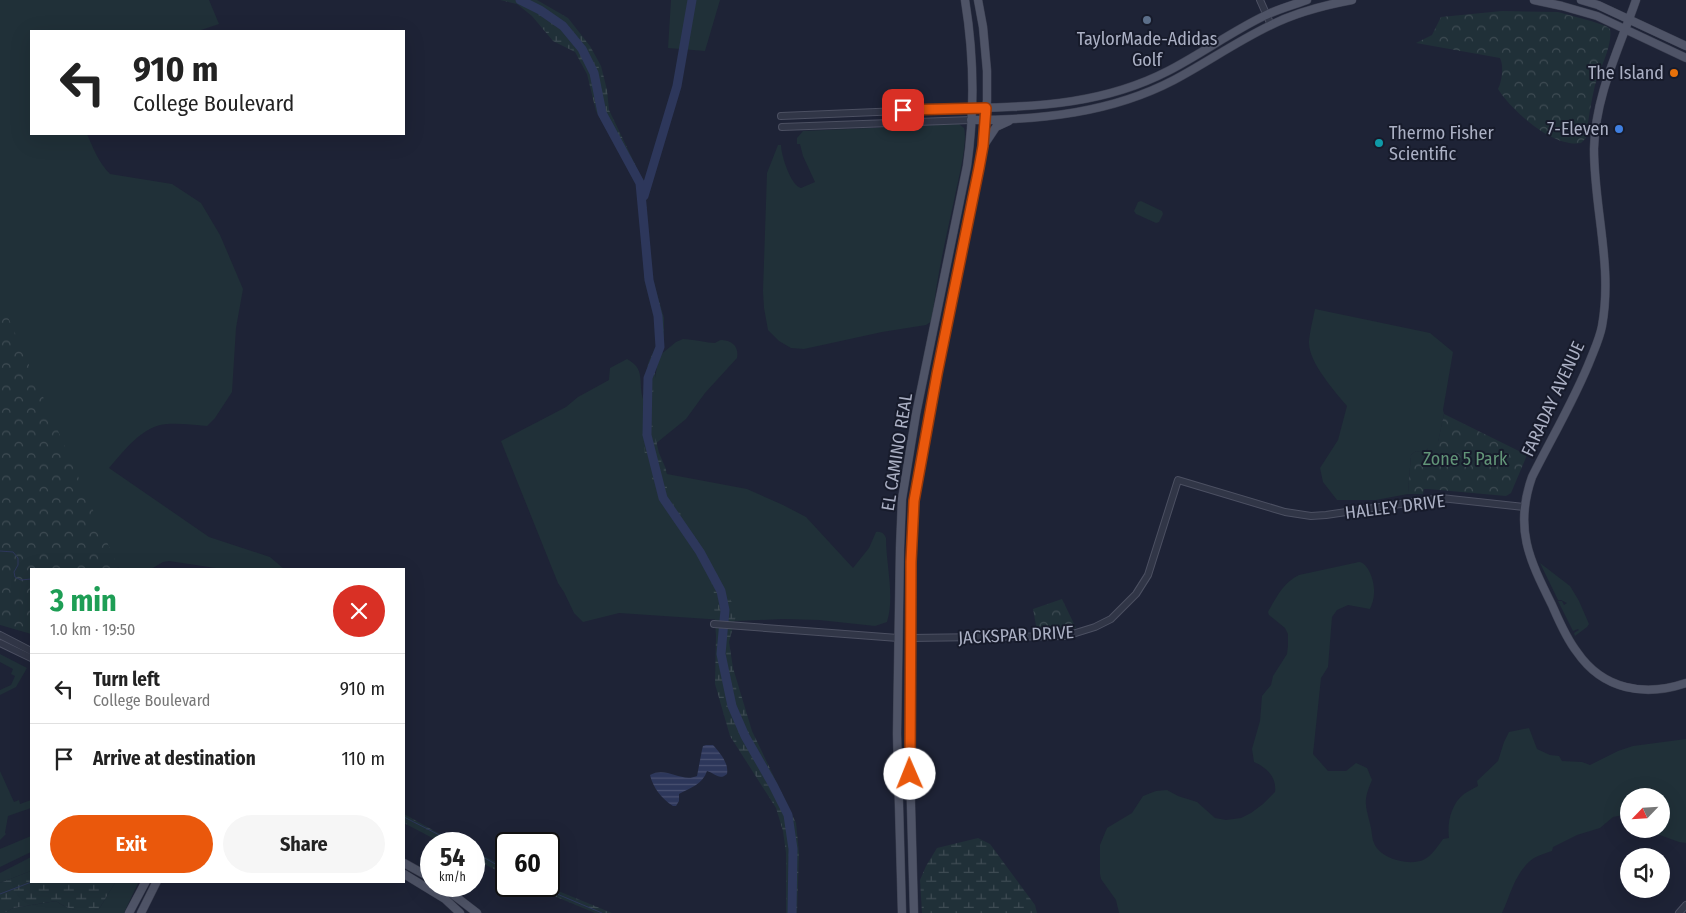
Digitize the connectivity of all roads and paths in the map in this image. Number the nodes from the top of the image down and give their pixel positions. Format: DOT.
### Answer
graph roads {
  1 [pos="965,0"];
  2 [pos="978,0"];
  3 [pos="1260,0"];
  4 [pos="1307,0"];
  5 [pos="1352,0"];
  6 [pos="1534,0"];
  7 [pos="1581,0"];
  8 [pos="1636,0"];
  9 [pos="1266,15"];
  10 [pos="1629,20"];
  11 [pos="1271,25"];
  12 [pos="1625,28"];
  13 [pos="1686,46"];
  14 [pos="1686,58"];
  15 [pos="972,108"];
  16 [pos="986,108"];
  17 [pos="781,116"];
  18 [pos="1017,118"];
  19 [pos="971,120"];
  20 [pos="986,120"];
  21 [pos="782,127"];
  22 [pos="983,146"];
  23 [pos="1178,480"];
  24 [pos="1524,508"];
  25 [pos="714,624"];
  26 [pos="0,635"];
  27 [pos="898,638"];
  28 [pos="910,638"];
  29 [pos="0,643"];
  30 [pos="30,650"];
  31 [pos="30,658"];
  32 [pos="1686,684"];
  33 [pos="405,864"];
  34 [pos="420,872"];
  35 [pos="405,875"];
  36 [pos="145,883"];
  37 [pos="156,883"];
  38 [pos="456,897"];
  39 [pos="1686,905"];
  40 [pos="129,913"];
  41 [pos="141,913"];
  42 [pos="460,913"];
  43 [pos="477,913"];
  44 [pos="902,913"];
  45 [pos="914,913"];
  46 [pos="1679,913"];
  1 -- 15 [label="main road, EL CAMINO REAL"];
  2 -- 16 [label="main road, EL CAMINO REAL"];
  3 -- 9 [label="street"];
  4 -- 9 [label="main road"];
  5 -- 11 [label="main road"];
  6 -- 12 [label="main road"];
  7 -- 10 [label="main road"];
  8 -- 10 [label="main road, FARADAY AVENUE"];
  9 -- 11 [label="street"];
  9 -- 16 [label="main road"];
  10 -- 12 [label="main road, FARADAY AVENUE"];
  10 -- 13 [label="main road"];
  11 -- 18 [label="main road"];
  12 -- 14 [label="main road"];
  12 -- 24 [label="main road, FARADAY AVENUE"];
  15 -- 16 [label="main road"];
  15 -- 17 [label="street"];
  15 -- 19 [label="main road, EL CAMINO REAL"];
  16 -- 20 [label="main road, EL CAMINO REAL"];
  18 -- 20 [label="main road"];
  18 -- 22 [label="main road"];
  19 -- 20 [label="main road"];
  19 -- 21 [label="street"];
  19 -- 27 [label="main road, EL CAMINO REAL"];
  20 -- 22 [label="main road, EL CAMINO REAL"];
  22 -- 28 [label="main road, EL CAMINO REAL"];
  23 -- 24 [label="street, HALLEY DRIVE"];
  23 -- 28 [label="street, JACKSPAR DRIVE"];
  24 -- 32 [label="main road, FARADAY AVENUE"];
  25 -- 27 [label="street"];
  26 -- 30 [label="street"];
  27 -- 44 [label="main road, EL CAMINO REAL"];
  28 -- 45 [label="main road, EL CAMINO REAL"];
  29 -- 31 [label="street"];
  33 -- 34 [label="main road"];
  35 -- 42 [label="main road"];
  36 -- 40 [label="main road"];
  37 -- 41 [label="main road"];
  38 -- 43 [label="main road"];
  39 -- 46 [label="street"];
}
